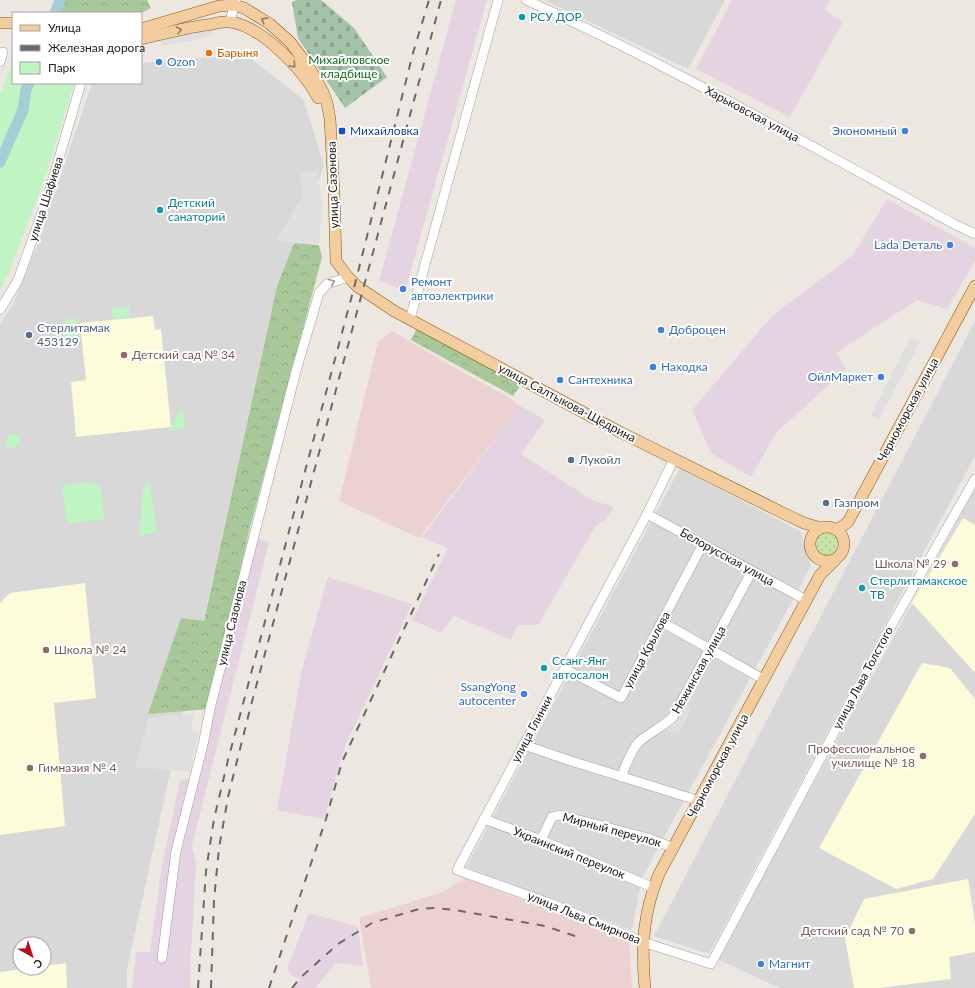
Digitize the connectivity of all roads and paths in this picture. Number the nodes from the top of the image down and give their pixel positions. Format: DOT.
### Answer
graph roads {
  1 [pos="498,0"];
  2 [pos="526,0"];
  3 [pos="235,2"];
  4 [pos="230,22"];
  5 [pos="0,23"];
  6 [pos="12,23"];
  7 [pos="142,29"];
  8 [pos="142,39"];
  9 [pos="3,52"];
  10 [pos="0,62"];
  11 [pos="81,84"];
  12 [pos="330,119"];
  13 [pos="975,234"];
  14 [pos="336,251"];
  15 [pos="348,278"];
  16 [pos="975,286"];
  17 [pos="975,294"];
  18 [pos="964,308"];
  19 [pos="0,310"];
  20 [pos="410,319"];
  21 [pos="674,460"];
  22 [pos="975,479"];
  23 [pos="647,514"];
  24 [pos="848,522"];
  25 [pos="804,524"];
  26 [pos="821,528"];
  27 [pos="837,530"];
  28 [pos="811,538"];
  29 [pos="703,544"];
  30 [pos="844,545"];
  31 [pos="816,557"];
  32 [pos="836,559"];
  33 [pos="752,571"];
  34 [pos="820,574"];
  35 [pos="806,600"];
  36 [pos="662,622"];
  37 [pos="711,650"];
  38 [pos="565,669"];
  39 [pos="763,680"];
  40 [pos="524,745"];
  41 [pos="621,777"];
  42 [pos="700,801"];
  43 [pos="484,819"];
  44 [pos="541,840"];
  45 [pos="674,848"];
  46 [pos="457,870"];
  47 [pos="654,888"];
  48 [pos="643,942"];
  49 [pos="162,958"];
  50 [pos="711,964"];
  51 [pos="644,988"];
  1 -- 20 [label="street"];
  2 -- 13 [label="street, Харьковская улица"];
  3 -- 4 [label="street"];
  3 -- 7 [label="main road"];
  12 -- 3 [label="main road, улица Сазонова, one-way"];
  8 -- 4 [label="main road, улица Сазонова, one-way"];
  4 -- 12 [label="main road, улица Сазонова, one-way"];
  5 -- 6 [label="main road"];
  9 -- 10 [label="street"];
  11 -- 19 [label="street, улица Шафиева"];
  12 -- 14 [label="main road, улица Сазонова"];
  14 -- 15 [label="main road, улица Салтыкова-Щедрина"];
  15 -- 20 [label="main road, улица Салтыкова-Щедрина"];
  49 -- 15 [label="street, улица Сазонова, one-way"];
  16 -- 18 [label="main road, Черноморская улица"];
  17 -- 18 [label="street"];
  18 -- 24 [label="main road, Черноморская улица"];
  20 -- 21 [label="main road, улица Салтыкова-Щедрина"];
  21 -- 23 [label="street, улица Глинки"];
  21 -- 25 [label="main road, улица Салтыкова-Щедрина"];
  22 -- 50 [label="street, улица Льва Толстого"];
  23 -- 29 [label="street, Белорусская улица"];
  23 -- 38 [label="street, улица Глинки"];
  24 -- 27 [label="main road, Черноморская улица"];
  24 -- 30 [label="main road"];
  25 -- 26 [label="main road, улица Салтыкова-Щедрина"];
  25 -- 28 [label="main road"];
  26 -- 27 [label="main road"];
  26 -- 28 [label="main road"];
  27 -- 30 [label="main road"];
  28 -- 31 [label="main road"];
  29 -- 33 [label="street, Белорусская улица"];
  29 -- 36 [label="street, улица Крылова"];
  30 -- 32 [label="main road"];
  31 -- 32 [label="main road"];
  31 -- 34 [label="main road"];
  32 -- 34 [label="main road, Черноморская улица"];
  33 -- 35 [label="street, Белорусская улица"];
  33 -- 37 [label="street, Нежинская улица"];
  34 -- 35 [label="main road, Черноморская улица"];
  35 -- 39 [label="main road, Черноморская улица"];
  36 -- 37 [label="street"];
  36 -- 38 [label="street, улица Крылова"];
  37 -- 39 [label="street"];
  37 -- 41 [label="street, Нежинская улица"];
  38 -- 40 [label="street, улица Глинки"];
  39 -- 42 [label="main road, Черноморская улица"];
  40 -- 41 [label="street"];
  40 -- 43 [label="street, улица Глинки"];
  41 -- 42 [label="street"];
  42 -- 45 [label="main road, Черноморская улица"];
  43 -- 44 [label="street, Украинский переулок"];
  43 -- 46 [label="street, улица Глинки"];
  44 -- 45 [label="street, Мирный переулок"];
  44 -- 47 [label="street, Украинский переулок"];
  45 -- 47 [label="main road, Черноморская улица"];
  46 -- 48 [label="street, улица Льва Смирнова"];
  47 -- 48 [label="main road, Черноморская улица"];
  48 -- 50 [label="street, улица Льва Смирнова"];
  48 -- 51 [label="main road, Черноморская улица"];
}
